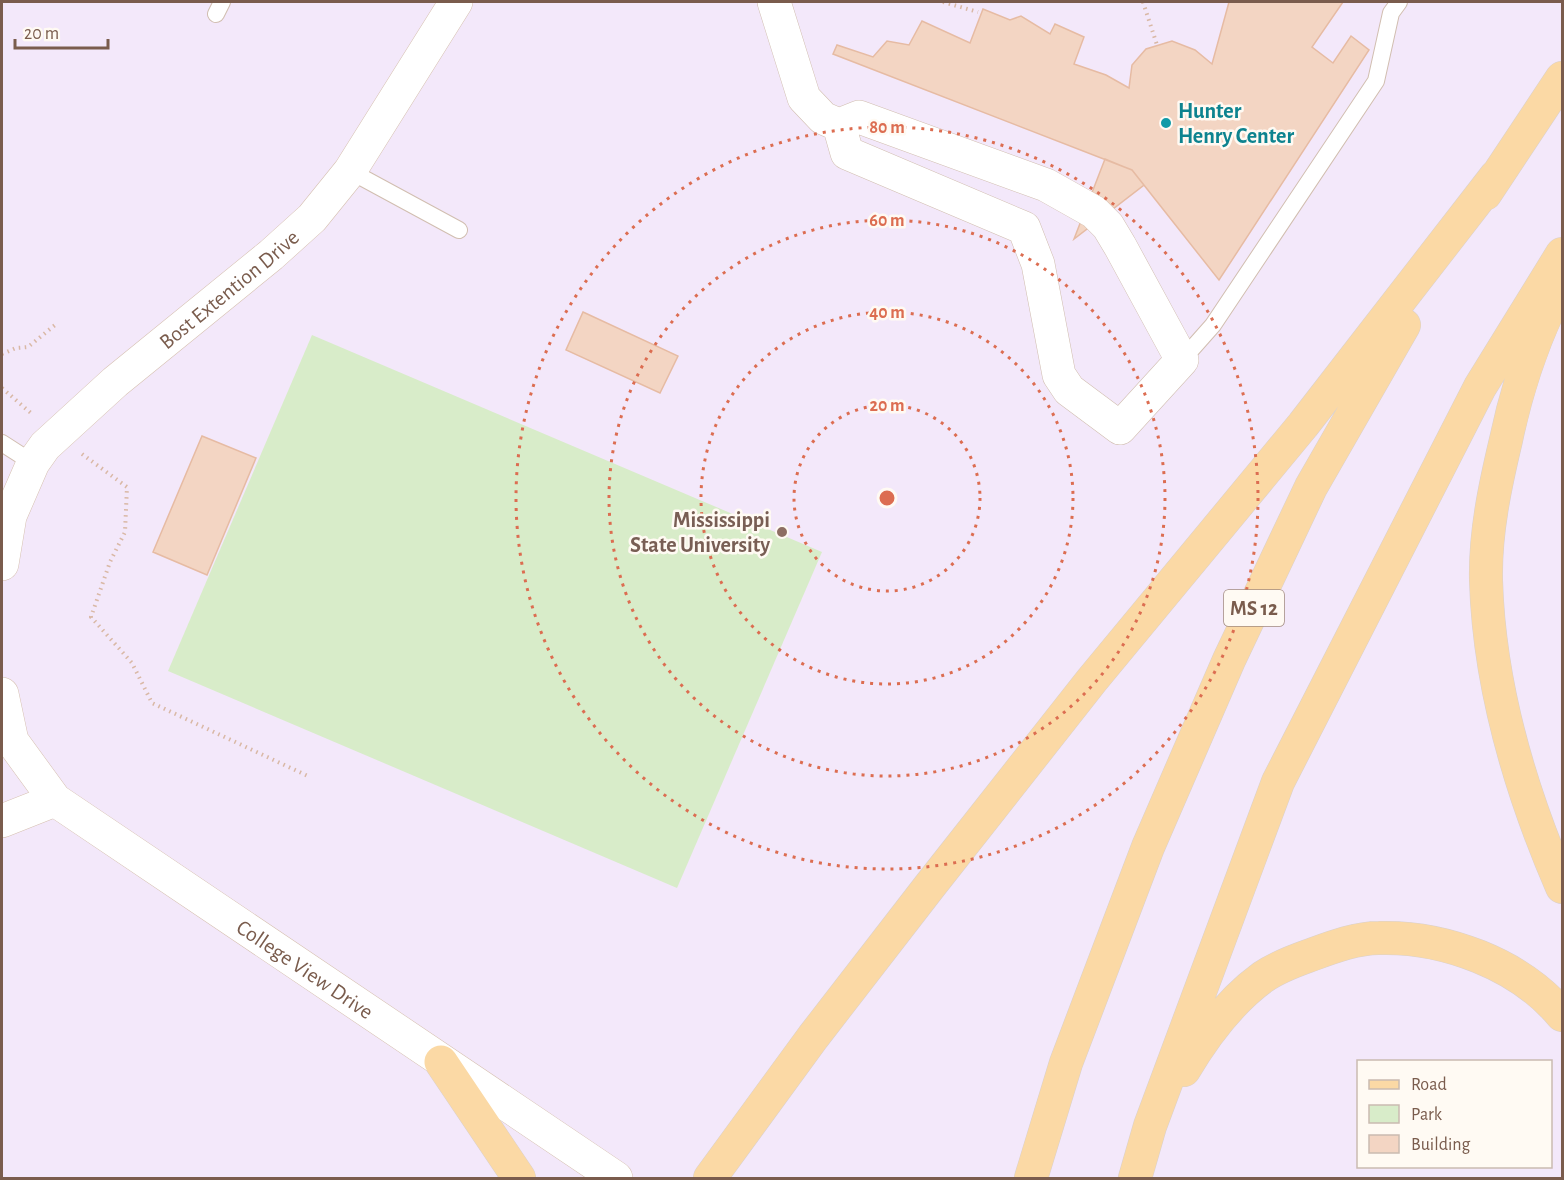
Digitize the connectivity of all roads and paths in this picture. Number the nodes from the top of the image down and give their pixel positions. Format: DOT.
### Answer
graph roads {
  1 [pos="456,2"];
  2 [pos="774,2"];
  3 [pos="943,2"];
  4 [pos="1143,2"];
  5 [pos="1399,2"];
  6 [pos="978,12"];
  7 [pos="1157,45"];
  8 [pos="1563,78"];
  9 [pos="840,125"];
  10 [pos="350,171"];
  11 [pos="1496,176"];
  12 [pos="1046,185"];
  13 [pos="1024,228"];
  14 [pos="459,230"];
  15 [pos="1563,254"];
  16 [pos="1563,281"];
  17 [pos="55,325"];
  18 [pos="2,354"];
  19 [pos="1182,360"];
  20 [pos="2,388"];
  21 [pos="58,434"];
  22 [pos="2,443"];
  23 [pos="33,463"];
  24 [pos="2,564"];
  25 [pos="2,694"];
  26 [pos="7,743"];
  27 [pos="310,777"];
  28 [pos="56,800"];
  29 [pos="2,821"];
  30 [pos="1563,887"];
  31 [pos="1563,1015"];
  32 [pos="441,1062"];
  33 [pos="1150,1126"];
  34 [pos="519,1179"];
  35 [pos="616,1179"];
  36 [pos="710,1179"];
  37 [pos="1031,1179"];
  38 [pos="1135,1179"];
  1 -- 10 [label="street, Bost Extention Drive"];
  2 -- 9 [label="street"];
  3 -- 6 [label="path"];
  4 -- 7 [label="path"];
  5 -- 19 [label="lane"];
  8 -- 11 [label="main road, MS 12"];
  9 -- 12 [label="street"];
  9 -- 13 [label="street"];
  10 -- 14 [label="lane"];
  10 -- 21 [label="street, Bost Extention Drive"];
  11 -- 36 [label="main road"];
  11 -- 37 [label="main road, MS 12"];
  12 -- 13 [label="street"];
  12 -- 19 [label="street"];
  13 -- 19 [label="street"];
  15 -- 33 [label="main road"];
  16 -- 30 [label="main road"];
  17 -- 18 [label="path"];
  20 -- 21 [label="path"];
  21 -- 23 [label="street, Bost Extention Drive"];
  21 -- 27 [label="path"];
  22 -- 23 [label="lane"];
  23 -- 24 [label="street, Bost Extention Drive"];
  25 -- 26 [label="street"];
  26 -- 28 [label="street, College View Drive"];
  28 -- 29 [label="street"];
  28 -- 32 [label="street, College View Drive"];
  31 -- 33 [label="main road"];
  32 -- 34 [label="main road"];
  32 -- 35 [label="street, College View Drive"];
  33 -- 38 [label="main road"];
}
